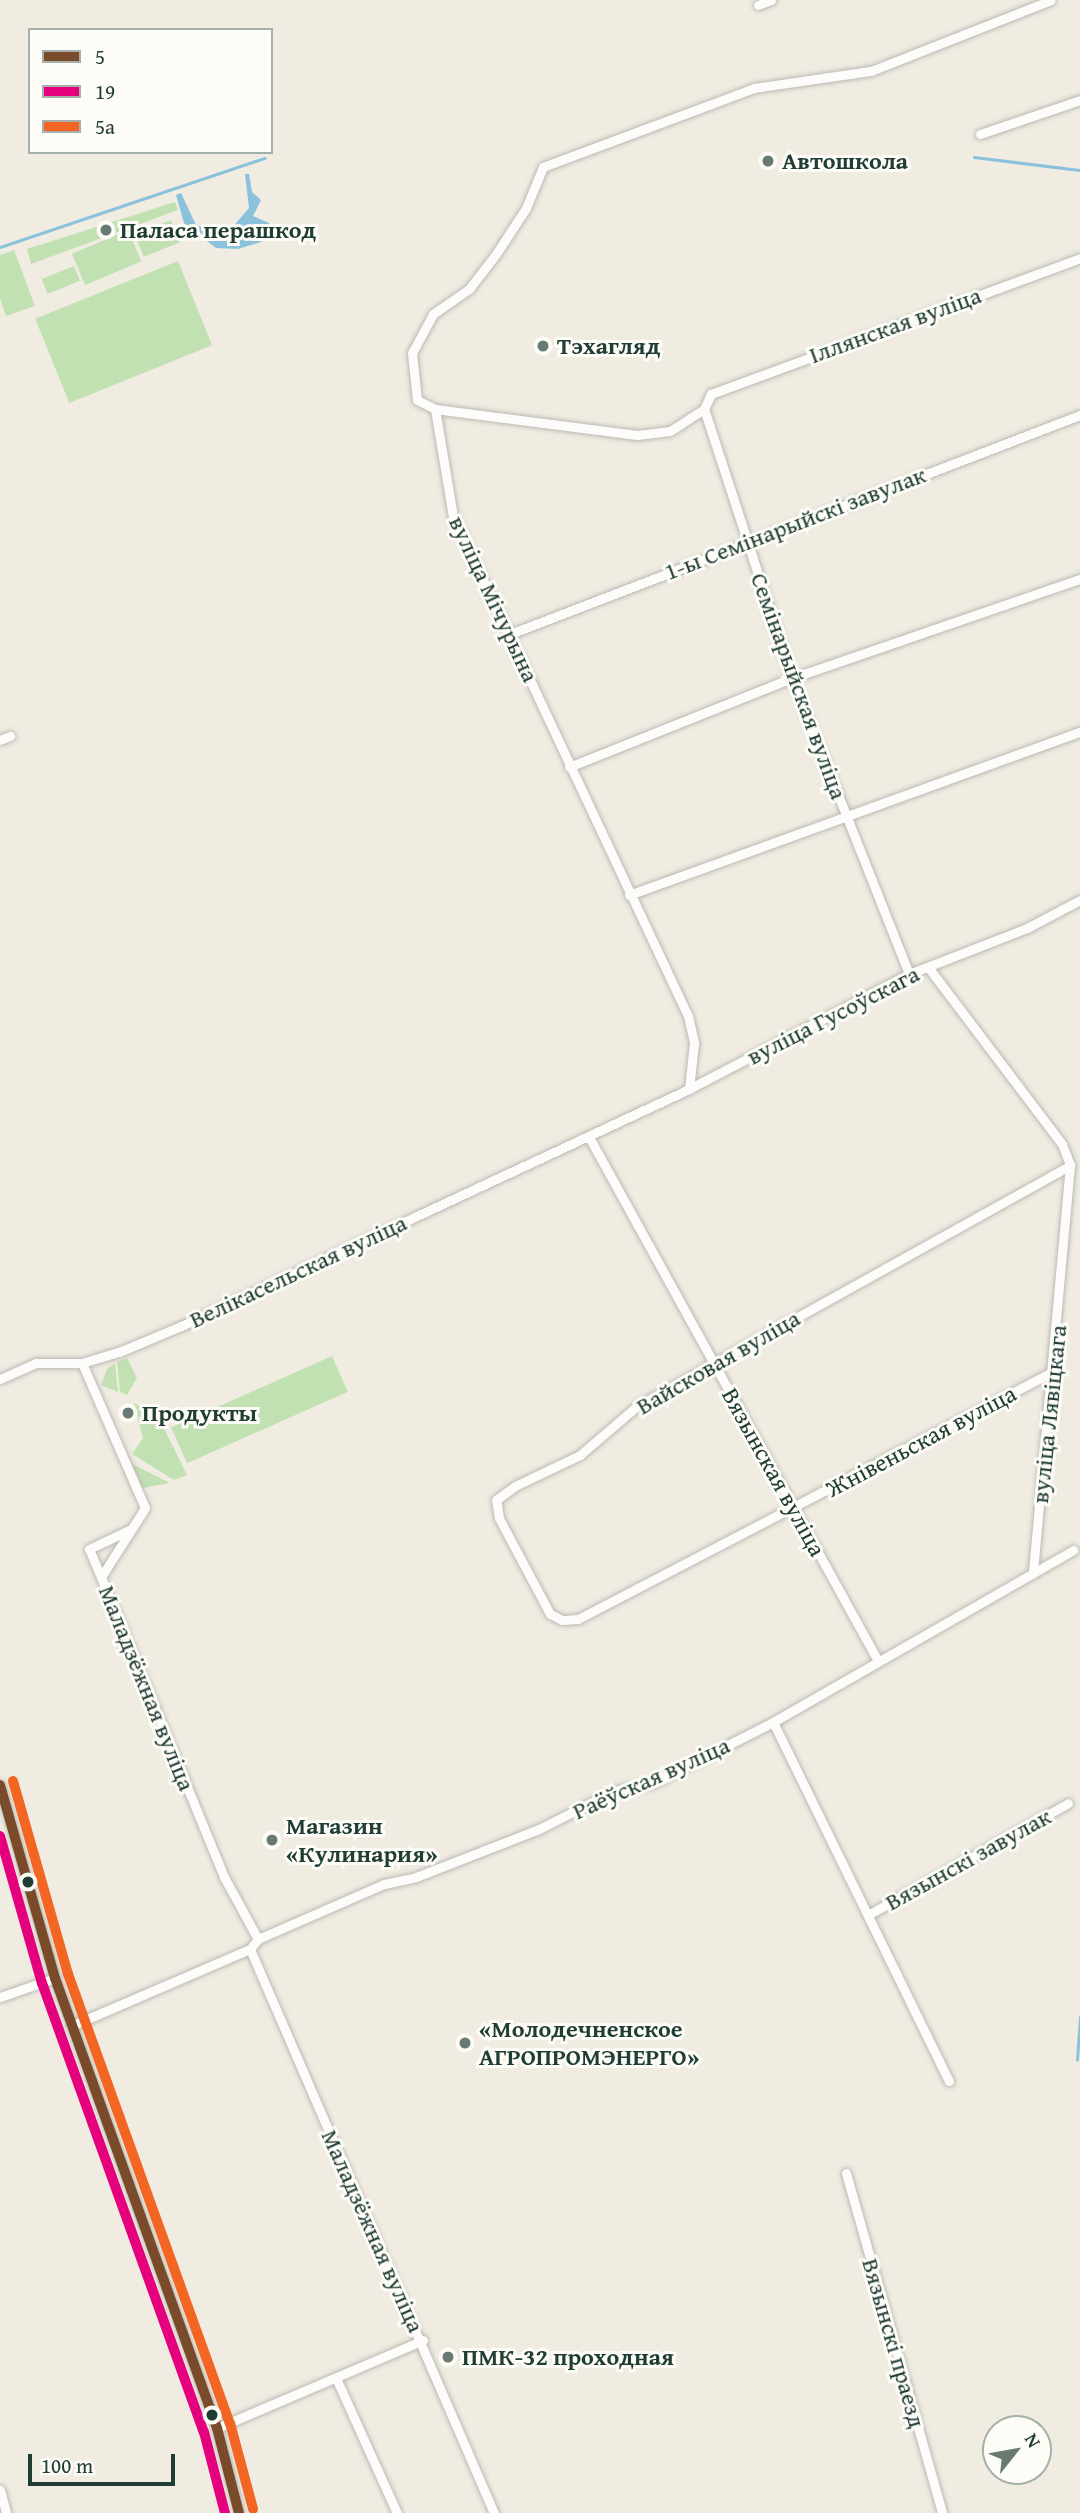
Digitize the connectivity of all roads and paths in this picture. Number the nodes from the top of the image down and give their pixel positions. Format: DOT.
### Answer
graph roads {
  1 [pos="771,0"];
  2 [pos="1051,0"];
  3 [pos="758,5"];
  4 [pos="1080,100"];
  5 [pos="980,134"];
  6 [pos="1080,258"];
  7 [pos="435,409"];
  8 [pos="704,409"];
  9 [pos="1080,415"];
  10 [pos="748,540"];
  11 [pos="1080,579"];
  12 [pos="510,634"];
  13 [pos="792,678"];
  14 [pos="1080,732"];
  15 [pos="10,736"];
  16 [pos="0,740"];
  17 [pos="569,767"];
  18 [pos="846,818"];
  19 [pos="629,895"];
  20 [pos="1080,900"];
  21 [pos="928,967"];
  22 [pos="909,974"];
  23 [pos="689,1089"];
  24 [pos="589,1137"];
  25 [pos="1070,1165"];
  26 [pos="714,1361"];
  27 [pos="82,1363"];
  28 [pos="1054,1371"];
  29 [pos="0,1379"];
  30 [pos="794,1508"];
  31 [pos="131,1530"];
  32 [pos="1073,1550"];
  33 [pos="1033,1573"];
  34 [pos="101,1577"];
  35 [pos="562,1620"];
  36 [pos="878,1661"];
  37 [pos="773,1721"];
  38 [pos="0,1785"];
  39 [pos="1068,1803"];
  40 [pos="867,1915"];
  41 [pos="258,1938"];
  42 [pos="250,1950"];
  43 [pos="55,1978"];
  44 [pos="0,1997"];
  45 [pos="71,2026"];
  46 [pos="949,2081"];
  47 [pos="846,2173"];
  48 [pos="423,2340"];
  49 [pos="336,2378"];
  50 [pos="217,2428"];
  51 [pos="0,2490"];
  52 [pos="6,2513"];
  53 [pos="239,2513"];
  54 [pos="397,2513"];
  55 [pos="494,2513"];
  56 [pos="942,2513"];
  1 -- 3 [label="street"];
  2 -- 7 [label="street"];
  4 -- 5 [label="street"];
  6 -- 8 [label="street, Іллянская вуліца"];
  7 -- 8 [label="street"];
  7 -- 12 [label="street, вуліца Мічурына"];
  8 -- 10 [label="street, Семінарыйская вуліца"];
  9 -- 10 [label="street, 1-ы Семінарыйскі завулак"];
  10 -- 12 [label="street, 1-ы Семінарыйскі завулак"];
  10 -- 13 [label="street, Семінарыйская вуліца"];
  11 -- 13 [label="street"];
  12 -- 17 [label="street, вуліца Мічурына"];
  13 -- 17 [label="street"];
  13 -- 18 [label="street, Семінарыйская вуліца"];
  14 -- 18 [label="street"];
  15 -- 16 [label="street"];
  17 -- 19 [label="street, вуліца Мічурына"];
  18 -- 19 [label="street"];
  18 -- 22 [label="street, Семінарыйская вуліца"];
  19 -- 23 [label="street, вуліца Мічурына"];
  20 -- 21 [label="street, вуліца Гусоўскага"];
  21 -- 22 [label="street, вуліца Гусоўскага"];
  21 -- 25 [label="street"];
  22 -- 23 [label="street, вуліца Гусоўскага"];
  23 -- 24 [label="street, вуліца Гусоўскага"];
  24 -- 26 [label="street, Вязынская вуліца"];
  24 -- 27 [label="street, Велікасельская вуліца"];
  25 -- 26 [label="street, Вайсковая вуліца"];
  25 -- 28 [label="street, вуліца Лявіцкага"];
  26 -- 30 [label="street, Вязынская вуліца"];
  26 -- 35 [label="street, Вайсковая вуліца"];
  27 -- 29 [label="street, Велікасельская вуліца"];
  27 -- 31 [label="street, Маладзёжная вуліца"];
  28 -- 30 [label="street, Жнівеньская вуліца"];
  28 -- 33 [label="street, вуліца Лявіцкага"];
  30 -- 35 [label="street, Жнівеньская вуліца"];
  30 -- 36 [label="street, Вязынская вуліца"];
  31 -- 34 [label="street, Маладзёжная вуліца"];
  31 -- 34 [label="street"];
  32 -- 33 [label="street, Раёўская вуліца"];
  33 -- 36 [label="street, Раёўская вуліца"];
  34 -- 41 [label="street, Маладзёжная вуліца"];
  36 -- 37 [label="street, Раёўская вуліца"];
  37 -- 40 [label="street"];
  37 -- 41 [label="street, Раёўская вуліца"];
  38 -- 43 [label="street"];
  39 -- 40 [label="street, Вязынскі завулак"];
  40 -- 46 [label="street"];
  41 -- 42 [label="street"];
  42 -- 45 [label="street"];
  42 -- 48 [label="street, Маладзёжная вуліца"];
  43 -- 44 [label="street"];
  43 -- 45 [label="street"];
  45 -- 50 [label="street"];
  47 -- 56 [label="street, Вязынскі праезд"];
  48 -- 49 [label="street"];
  48 -- 55 [label="street, Маладзёжная вуліца"];
  49 -- 50 [label="street"];
  49 -- 54 [label="street"];
  50 -- 53 [label="street"];
  51 -- 52 [label="street"];
}
